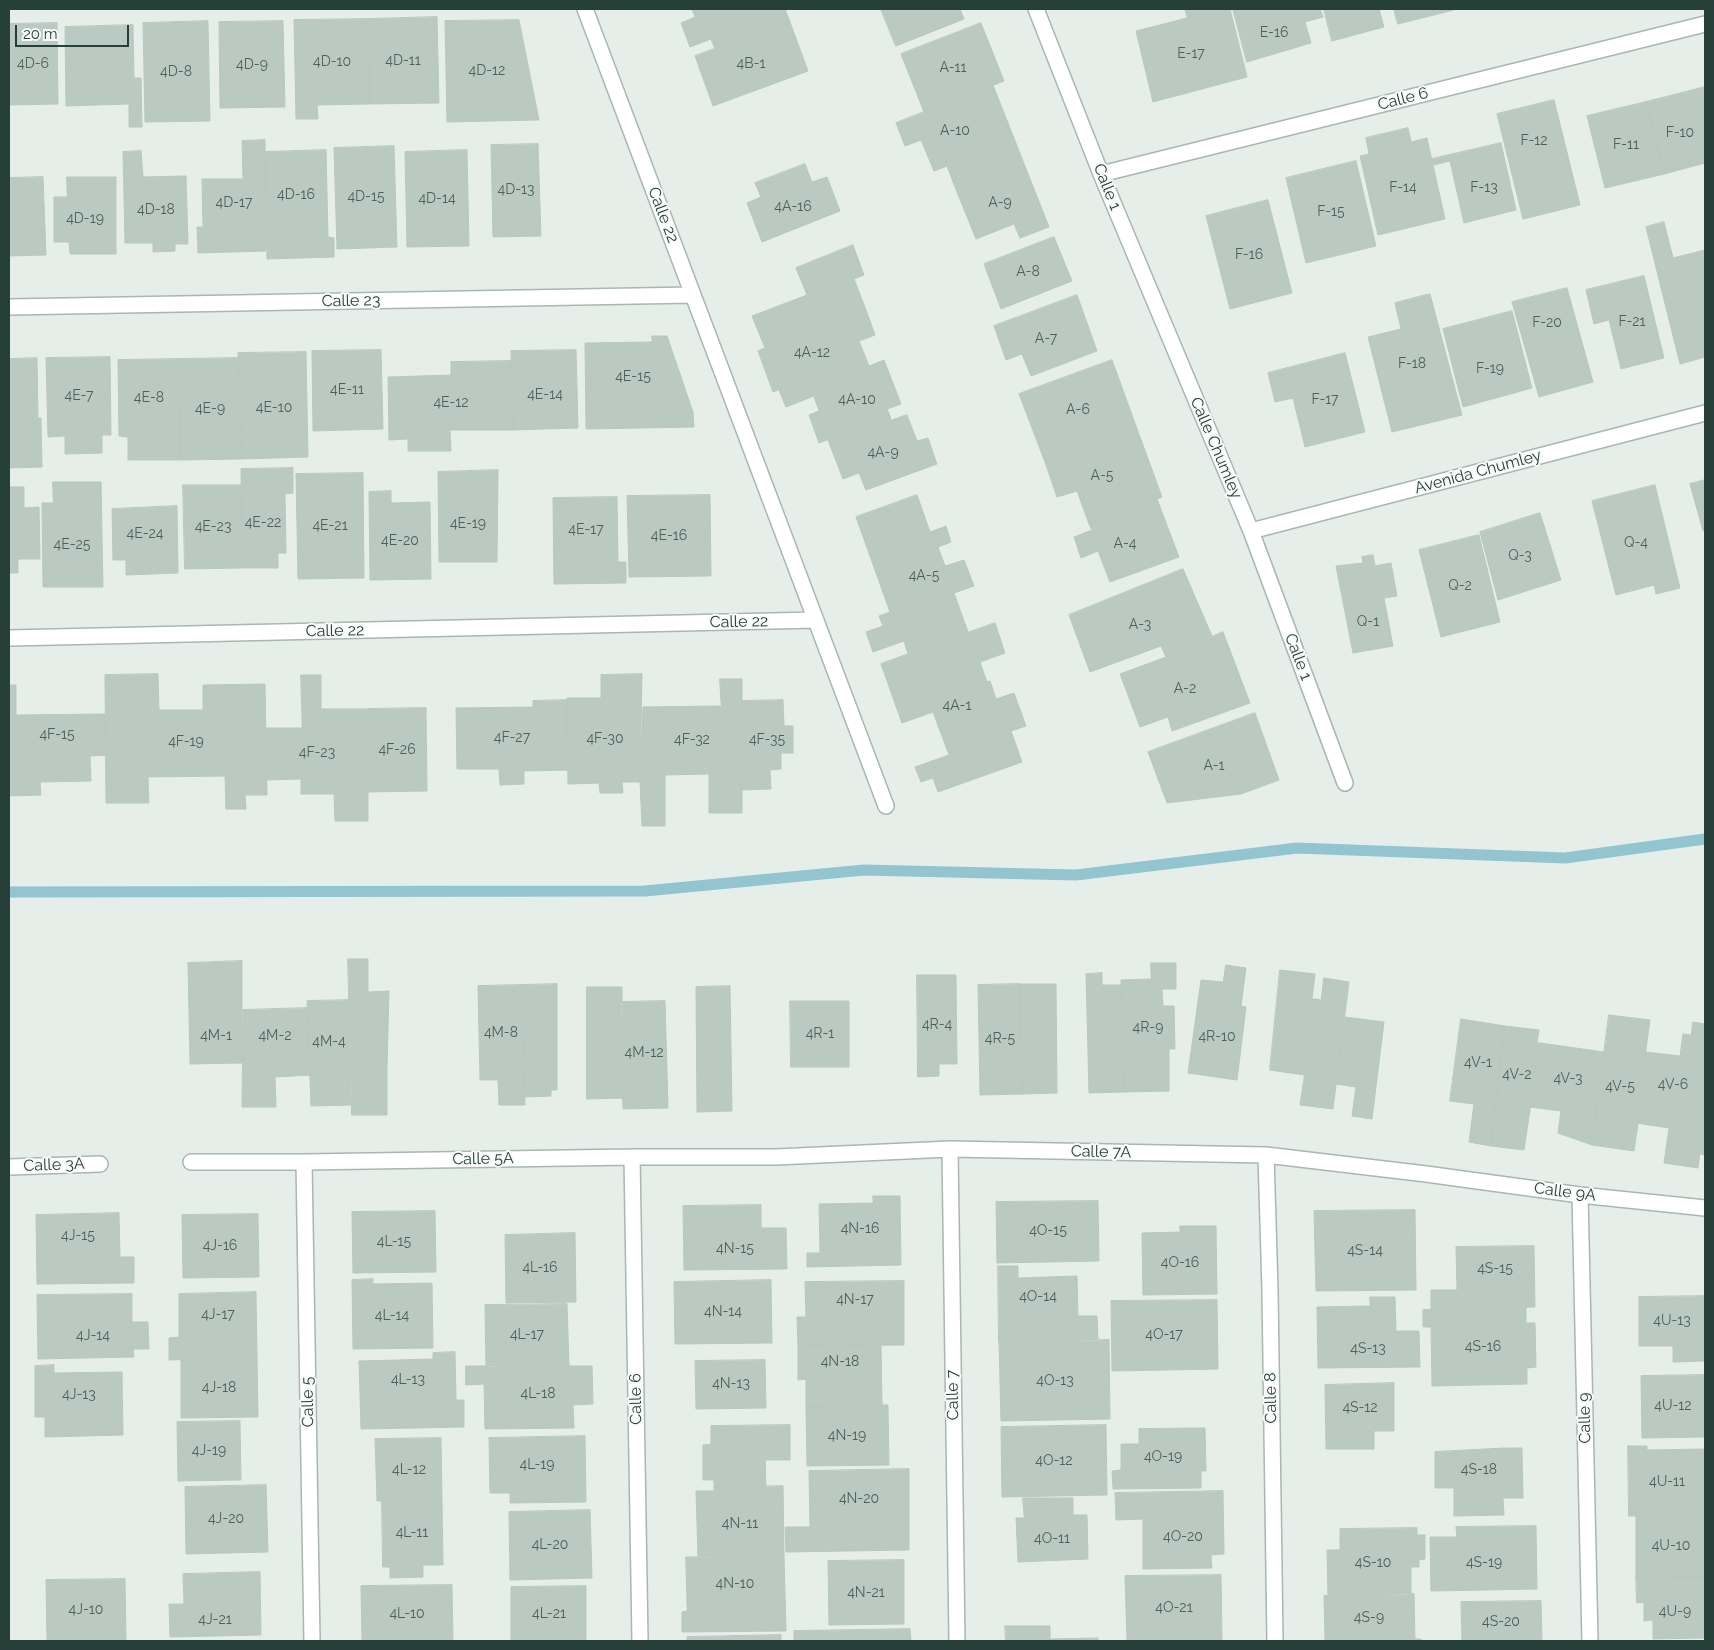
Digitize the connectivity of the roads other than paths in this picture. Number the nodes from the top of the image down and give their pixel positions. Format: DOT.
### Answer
graph roads {
  1 [pos="585,9"];
  2 [pos="1036,9"];
  3 [pos="1705,24"];
  4 [pos="1101,174"];
  5 [pos="694,295"];
  6 [pos="9,307"];
  7 [pos="1180,364"];
  8 [pos="1705,413"];
  9 [pos="1251,532"];
  10 [pos="816,620"];
  11 [pos="9,638"];
  12 [pos="1345,783"];
  13 [pos="886,806"];
  14 [pos="950,1149"];
  15 [pos="776,1156"];
  16 [pos="1266,1156"];
  17 [pos="632,1157"];
  18 [pos="191,1162"];
  19 [pos="304,1162"];
  20 [pos="100,1164"];
  21 [pos="9,1167"];
  22 [pos="1426,1174"];
  23 [pos="1580,1195"];
  24 [pos="1705,1208"];
  25 [pos="312,1641"];
  26 [pos="640,1641"];
  27 [pos="957,1641"];
  28 [pos="1275,1641"];
  29 [pos="1590,1641"];
  1 -- 5 [label="street, Calle 22"];
  2 -- 4 [label="street, Calle 1"];
  3 -- 4 [label="street, Calle 6"];
  4 -- 7 [label="street, Calle 1"];
  5 -- 6 [label="street, Calle 23"];
  5 -- 10 [label="street, Calle 22"];
  7 -- 9 [label="street, Calle Chumley"];
  8 -- 9 [label="street, Avenida Chumley"];
  9 -- 12 [label="street, Calle 1"];
  10 -- 11 [label="street, Calle 22"];
  10 -- 13 [label="street"];
  14 -- 15 [label="street, Calle 7A"];
  14 -- 16 [label="street, Calle 7A"];
  14 -- 27 [label="street, Calle 7"];
  15 -- 17 [label="street, Calle 5A"];
  16 -- 22 [label="street, Calle 7A"];
  16 -- 28 [label="street, Calle 8"];
  17 -- 19 [label="street, Calle 5A"];
  17 -- 26 [label="street, Calle 6"];
  18 -- 19 [label="street, Calle 5A"];
  19 -- 25 [label="street, Calle 5"];
  20 -- 21 [label="street, Calle 3A"];
  22 -- 23 [label="street, Calle 9A"];
  23 -- 24 [label="street, Calle 9A"];
  23 -- 29 [label="street, Calle 9"];
}
